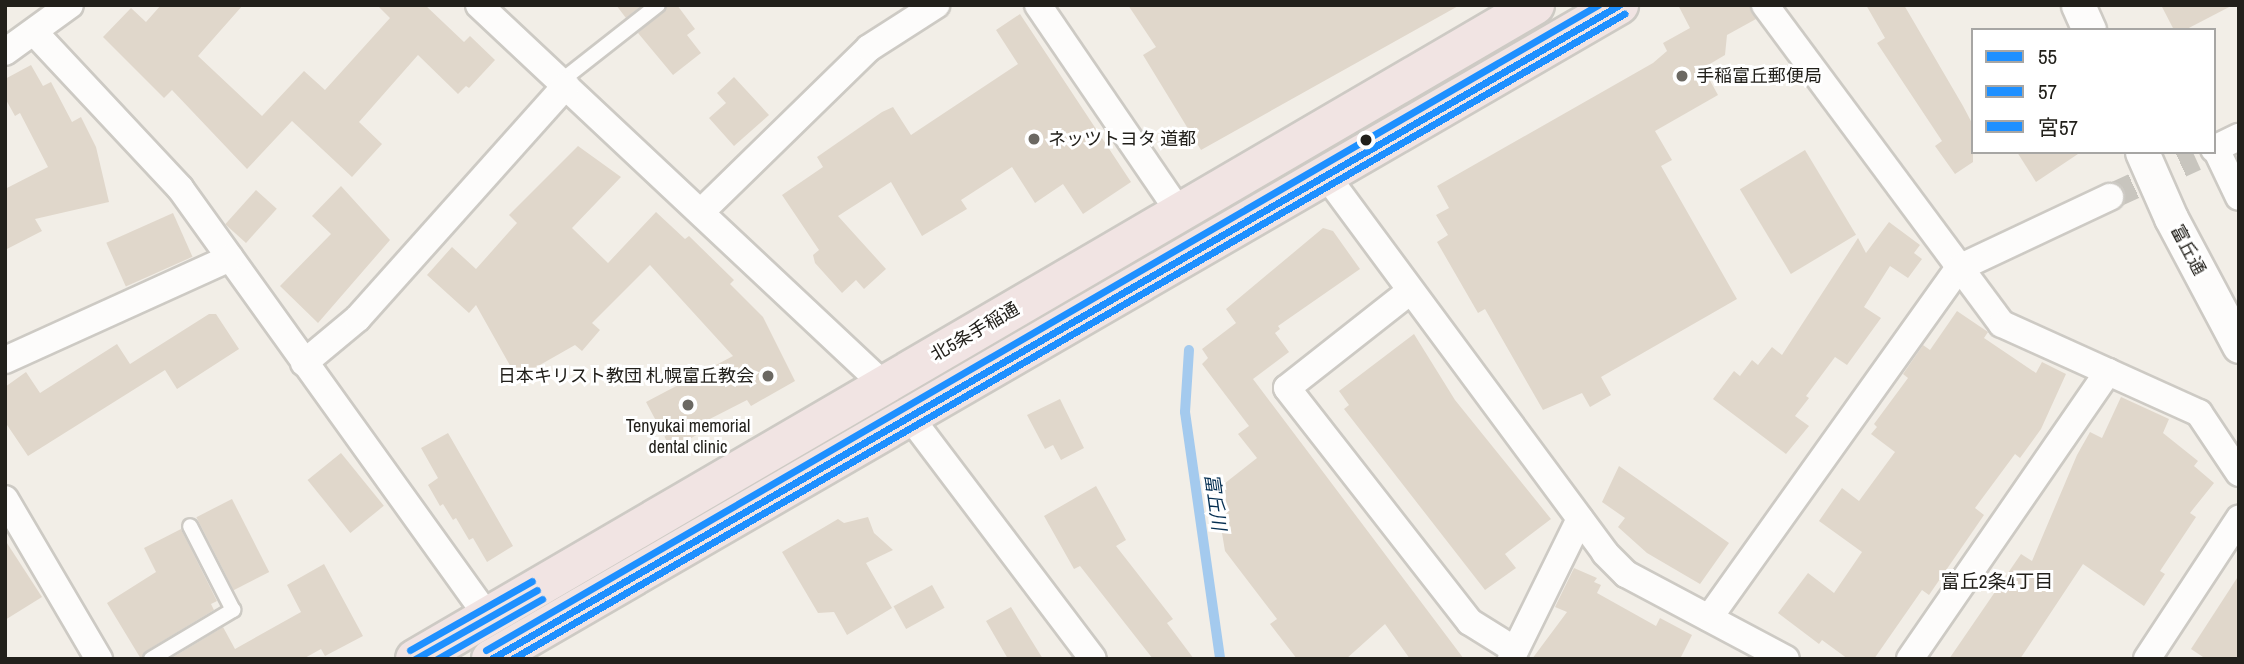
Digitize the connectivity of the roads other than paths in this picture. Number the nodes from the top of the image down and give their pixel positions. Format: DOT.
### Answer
graph roads {
  1 [pos="70,5"];
  2 [pos="479,5"];
  3 [pos="657,5"];
  4 [pos="936,5"];
  5 [pos="1038,5"];
  6 [pos="1535,5"];
  7 [pos="1619,5"];
  8 [pos="1765,5"];
  9 [pos="2078,5"];
  10 [pos="2088,28"];
  11 [pos="34,32"];
  12 [pos="5,52"];
  13 [pos="563,83"];
  14 [pos="2216,153"];
  15 [pos="2143,154"];
  16 [pos="1325,174"];
  17 [pos="2110,197"];
  18 [pos="2239,197"];
  19 [pos="702,211"];
  20 [pos="1180,213"];
  21 [pos="230,258"];
  22 [pos="1959,268"];
  23 [pos="1409,292"];
  24 [pos="2239,346"];
  25 [pos="5,360"];
  26 [pos="304,363"];
  27 [pos="2108,372"];
  28 [pos="884,385"];
  29 [pos="910,417"];
  30 [pos="2239,472"];
  31 [pos="5,499"];
  32 [pos="1580,519"];
  33 [pos="2239,519"];
  34 [pos="190,526"];
  35 [pos="14,533"];
  36 [pos="488,617"];
  37 [pos="1709,618"];
  38 [pos="1513,654"];
  39 [pos="99,659"];
  40 [pos="151,659"];
  41 [pos="415,659"];
  42 [pos="491,659"];
  43 [pos="1093,659"];
  44 [pos="1786,659"];
  45 [pos="1910,659"];
  46 [pos="2147,659"];
  1 -- 11 [label="street"];
  2 -- 13 [label="street"];
  3 -- 13 [label="lane"];
  4 -- 19 [label="street"];
  5 -- 20 [label="street"];
  6 -- 20 [label="highway, 北5条手稲通"];
  7 -- 16 [label="highway"];
  8 -- 22 [label="street"];
  9 -- 10 [label="street"];
  11 -- 12 [label="street"];
  11 -- 21 [label="street"];
  13 -- 19 [label="street"];
  13 -- 26 [label="street"];
  14 -- 18 [label="street"];
  15 -- 24 [label="street, 富丘通"];
  16 -- 23 [label="street"];
  16 -- 29 [label="highway"];
  17 -- 22 [label="street"];
  19 -- 28 [label="street"];
  20 -- 28 [label="highway, 北5条手稲通"];
  21 -- 25 [label="street"];
  21 -- 26 [label="street"];
  22 -- 27 [label="street"];
  22 -- 37 [label="street"];
  23 -- 32 [label="street"];
  23 -- 38 [label="street"];
  26 -- 36 [label="street"];
  27 -- 30 [label="street"];
  27 -- 45 [label="street"];
  28 -- 36 [label="highway, 北5条手稲通"];
  29 -- 42 [label="highway"];
  29 -- 43 [label="street"];
  31 -- 35 [label="street"];
  32 -- 37 [label="street"];
  32 -- 38 [label="street"];
  33 -- 46 [label="street"];
  34 -- 40 [label="lane"];
  35 -- 39 [label="street"];
  36 -- 41 [label="highway, 北5条手稲通"];
  37 -- 44 [label="street"];
}
